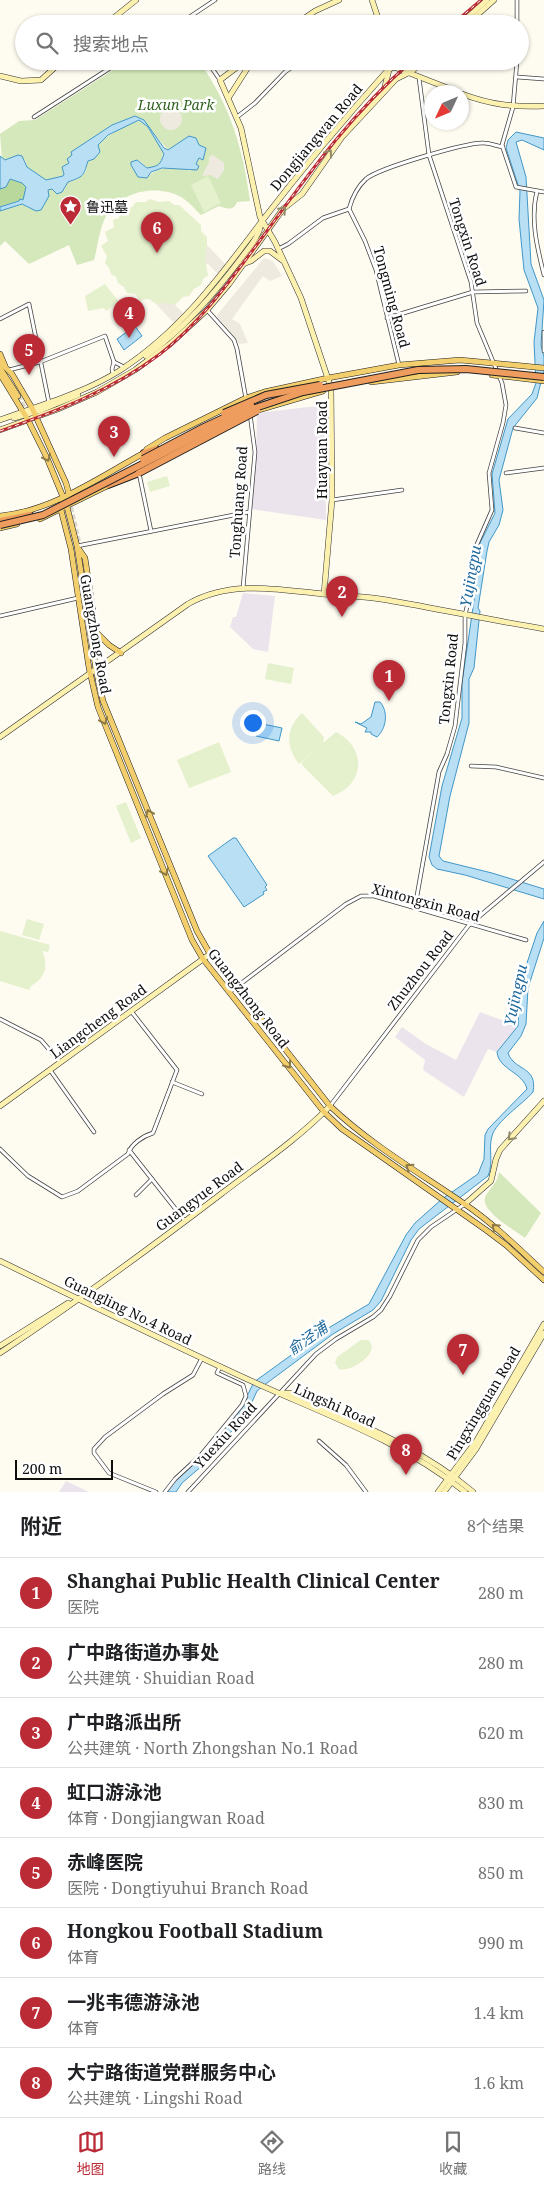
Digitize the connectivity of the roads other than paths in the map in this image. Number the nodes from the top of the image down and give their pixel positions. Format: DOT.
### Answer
graph roads {
  1 [pos="136,0"];
  2 [pos="215,0"];
  3 [pos="339,0"];
  4 [pos="372,0"];
  5 [pos="488,0"];
  6 [pos="494,0"];
  7 [pos="517,0"];
  8 [pos="117,15"];
  9 [pos="193,15"];
  10 [pos="309,15"];
  11 [pos="377,15"];
  12 [pos="470,15"];
  13 [pos="477,15"];
  14 [pos="517,15"];
  15 [pos="52,70"];
  16 [pos="107,70"];
  17 [pos="213,70"];
  18 [pos="234,70"];
  19 [pos="246,70"];
  20 [pos="288,70"];
  21 [pos="388,70"];
  22 [pos="391,70"];
  23 [pos="400,70"];
  24 [pos="410,70"];
  25 [pos="412,70"];
  26 [pos="516,70"];
  27 [pos="407,74"];
  28 [pos="0,76"];
  29 [pos="516,77"];
  30 [pos="419,78"];
  31 [pos="544,79"];
  32 [pos="220,80"];
  33 [pos="438,85"];
  34 [pos="384,91"];
  35 [pos="469,96"];
  36 [pos="229,97"];
  37 [pos="544,106"];
  38 [pos="514,107"];
  39 [pos="34,117"];
  40 [pos="238,118"];
  41 [pos="502,147"];
  42 [pos="429,155"];
  43 [pos="537,191"];
  44 [pos="544,192"];
  45 [pos="350,209"];
  46 [pos="262,222"];
  47 [pos="267,229"];
  48 [pos="278,249"];
  49 [pos="284,262"];
  50 [pos="243,264"];
  51 [pos="544,276"];
  52 [pos="526,291"];
  53 [pos="474,292"];
  54 [pos="207,310"];
  55 [pos="387,318"];
  56 [pos="0,319"];
  57 [pos="544,332"];
  58 [pos="544,351"];
  59 [pos="0,354"];
  60 [pos="0,362"];
  61 [pos="40,362"];
  62 [pos="114,362"];
  63 [pos="494,362"];
  64 [pos="399,365"];
  65 [pos="0,367"];
  66 [pos="124,367"];
  67 [pos="544,368"];
  68 [pos="7,371"];
  69 [pos="0,374"];
  70 [pos="113,374"];
  71 [pos="544,375"];
  72 [pos="499,376"];
  73 [pos="328,378"];
  74 [pos="544,381"];
  75 [pos="320,385"];
  76 [pos="331,388"];
  77 [pos="18,396"];
  78 [pos="246,398"];
  79 [pos="279,400"];
  80 [pos="49,403"];
  81 [pos="34,412"];
  82 [pos="250,413"];
  83 [pos="25,415"];
  84 [pos="0,421"];
  85 [pos="515,428"];
  86 [pos="0,430"];
  87 [pos="544,433"];
  88 [pos="144,453"];
  89 [pos="544,468"];
  90 [pos="139,473"];
  91 [pos="506,473"];
  92 [pos="108,485"];
  93 [pos="402,490"];
  94 [pos="69,494"];
  95 [pos="63,497"];
  96 [pos="332,500"];
  97 [pos="66,507"];
  98 [pos="61,510"];
  99 [pos="249,512"];
  100 [pos="0,516"];
  101 [pos="0,521"];
  102 [pos="0,527"];
  103 [pos="68,531"];
  104 [pos="151,531"];
  105 [pos="77,546"];
  106 [pos="75,576"];
  107 [pos="243,588"];
  108 [pos="324,594"];
  109 [pos="78,598"];
  110 [pos="88,598"];
  111 [pos="0,616"];
  112 [pos="467,616"];
  113 [pos="544,628"];
  114 [pos="121,653"];
  115 [pos="94,659"];
  116 [pos="96,670"];
  117 [pos="90,675"];
  118 [pos="0,737"];
  119 [pos="471,766"];
  120 [pos="544,778"];
  121 [pos="544,862"];
  122 [pos="414,907"];
  123 [pos="469,925"];
  124 [pos="526,940"];
  125 [pos="210,954"];
  126 [pos="203,959"];
  127 [pos="236,987"];
  128 [pos="231,991"];
  129 [pos="131,1011"];
  130 [pos="0,1019"];
  131 [pos="60,1062"];
  132 [pos="50,1070"];
  133 [pos="172,1082"];
  134 [pos="202,1094"];
  135 [pos="544,1101"];
  136 [pos="0,1106"];
  137 [pos="330,1106"];
  138 [pos="324,1112"];
  139 [pos="94,1132"];
  140 [pos="0,1149"];
  141 [pos="129,1150"];
  142 [pos="152,1179"];
  143 [pos="136,1195"];
  144 [pos="465,1204"];
  145 [pos="457,1209"];
  146 [pos="186,1221"];
  147 [pos="0,1261"];
  148 [pos="544,1272"];
  149 [pos="544,1280"];
  150 [pos="78,1298"];
  151 [pos="544,1324"];
  152 [pos="544,1333"];
  153 [pos="0,1346"];
  154 [pos="0,1354"];
  155 [pos="202,1358"];
  156 [pos="220,1367"];
  157 [pos="279,1393"];
  158 [pos="319,1440"];
  159 [pos="452,1479"];
  160 [pos="156,1492"];
  161 [pos="165,1492"];
  162 [pos="188,1492"];
  163 [pos="366,1492"];
  164 [pos="438,1492"];
  165 [pos="444,1492"];
  166 [pos="466,1492"];
  167 [pos="473,1492"];
  1 -- 8 [label="main road"];
  2 -- 9 [label="street"];
  3 -- 10 [label="main road"];
  4 -- 11 [label="main road"];
  5 -- 12 [label="main road"];
  6 -- 13 [label="main road"];
  7 -- 14 [label="street"];
  15 -- 28 [label="main road"];
  16 -- 39 [label="street"];
  17 -- 32 [label="street"];
  18 -- 32 [label="main road"];
  19 -- 36 [label="main road"];
  20 -- 40 [label="street"];
  21 -- 46 [label="main road, Dongjiangwan Road"];
  22 -- 34 [label="main road, Dongjiangwan Road"];
  23 -- 27 [label="main road"];
  24 -- 27 [label="main road"];
  25 -- 27 [label="main road, Dongjiangwan Road"];
  26 -- 29 [label="street"];
  27 -- 30 [label="main road"];
  27 -- 34 [label="main road, Dongjiangwan Road"];
  29 -- 31 [label="street"];
  29 -- 38 [label="street"];
  30 -- 33 [label="main road"];
  30 -- 42 [label="street, Tongxin Road"];
  32 -- 36 [label="main road, Huayuan Road"];
  47 -- 34 [label="main road, Dongjiangwan Road, one-way"];
  35 -- 38 [label="main road"];
  36 -- 40 [label="main road, Huayuan Road"];
  37 -- 38 [label="main road"];
  38 -- 41 [label="street"];
  40 -- 46 [label="main road, Huayuan Road"];
  41 -- 42 [label="street"];
  41 -- 43 [label="street"];
  42 -- 45 [label="street"];
  42 -- 53 [label="street, Tongxin Road"];
  43 -- 44 [label="street"];
  43 -- 51 [label="street"];
  45 -- 48 [label="street"];
  45 -- 55 [label="street, Tongming Road"];
  46 -- 47 [label="main road, Huayuan Road"];
  46 -- 66 [label="main road, Dongjiangwan Road"];
  46 -- 81 [label="main road, Dongjiangwan Road"];
  47 -- 48 [label="main road, Huayuan Road"];
  47 -- 50 [label="main road, Dongjiangwan Road"];
  48 -- 49 [label="main road, Huayuan Road"];
  49 -- 50 [label="main road"];
  49 -- 73 [label="main road, Huayuan Road"];
  50 -- 54 [label="main road, Dongjiangwan Road"];
  52 -- 53 [label="street"];
  53 -- 55 [label="street"];
  53 -- 63 [label="street, Tongxin Road"];
  54 -- 78 [label="street, Tonghuang Road"];
  54 -- 81 [label="main road, Dongjiangwan Road"];
  55 -- 64 [label="street, Tongming Road"];
  56 -- 61 [label="street"];
  57 -- 58 [label="street"];
  59 -- 68 [label="main road"];
  60 -- 68 [label="main road"];
  61 -- 62 [label="street"];
  61 -- 68 [label="street"];
  61 -- 80 [label="street"];
  62 -- 66 [label="street"];
  62 -- 70 [label="street"];
  63 -- 64 [label="main road"];
  63 -- 67 [label="main road"];
  63 -- 72 [label="street, Tongxin Road"];
  64 -- 73 [label="main road"];
  65 -- 77 [label="main road"];
  66 -- 70 [label="main road, Dongjiangwan Road"];
  68 -- 81 [label="main road"];
  69 -- 83 [label="main road"];
  70 -- 80 [label="main road, Dongjiangwan Road"];
  71 -- 75 [label="highway, bridge"];
  71 -- 79 [label="highway, bridge"];
  72 -- 74 [label="main road"];
  72 -- 76 [label="main road"];
  72 -- 112 [label="street, Tongxin Road"];
  73 -- 76 [label="main road, Huayuan Road"];
  73 -- 78 [label="main road"];
  75 -- 88 [label="highway, bridge"];
  75 -- 101 [label="highway, bridge"];
  76 -- 82 [label="main road"];
  76 -- 96 [label="main road, Huayuan Road"];
  78 -- 82 [label="street, Tonghuang Road"];
  78 -- 88 [label="main road"];
  79 -- 90 [label="highway, bridge"];
  79 -- 102 [label="highway, bridge"];
  80 -- 81 [label="main road, Dongjiangwan Road"];
  81 -- 83 [label="main road"];
  81 -- 83 [label="main road"];
  81 -- 94 [label="main road"];
  82 -- 92 [label="main road"];
  82 -- 99 [label="street, Tonghuang Road"];
  83 -- 84 [label="main road"];
  83 -- 86 [label="main road"];
  83 -- 95 [label="main road, one-way"];
  85 -- 87 [label="street"];
  88 -- 94 [label="main road"];
  89 -- 91 [label="street"];
  90 -- 92 [label="highway"];
  90 -- 104 [label="street"];
  92 -- 97 [label="main road"];
  93 -- 96 [label="street"];
  94 -- 95 [label="main road"];
  94 -- 97 [label="main road"];
  95 -- 98 [label="main road"];
  95 -- 100 [label="main road"];
  96 -- 108 [label="main road, Huayuan Road"];
  97 -- 98 [label="main road"];
  97 -- 105 [label="main road, Guangzhong Road"];
  98 -- 102 [label="main road"];
  98 -- 106 [label="main road, Guangzhong Road"];
  99 -- 104 [label="street"];
  99 -- 107 [label="street, Tonghuang Road"];
  103 -- 106 [label="main road"];
  104 -- 105 [label="street"];
  105 -- 114 [label="main road"];
  105 -- 115 [label="main road, Guangzhong Road"];
  106 -- 109 [label="main road, Guangzhong Road"];
  107 -- 108 [label="main road"];
  107 -- 114 [label="main road"];
  108 -- 112 [label="main road"];
  109 -- 111 [label="street"];
  109 -- 117 [label="main road, Guangzhong Road"];
  110 -- 115 [label="main road"];
  112 -- 113 [label="main road"];
  112 -- 122 [label="street, Tongxin Road"];
  114 -- 116 [label="main road"];
  115 -- 116 [label="main road, Guangzhong Road"];
  116 -- 117 [label="main road"];
  125 -- 116 [label="main road, Guangzhong Road, one-way"];
  117 -- 118 [label="main road"];
  117 -- 126 [label="main road, Guangzhong Road, one-way"];
  119 -- 120 [label="street"];
  121 -- 123 [label="street, Zhuzhou Road"];
  122 -- 123 [label="street, Xintongxin Road"];
  122 -- 127 [label="street, Xintongxin Road"];
  123 -- 124 [label="street, Xintongxin Road"];
  123 -- 137 [label="street, Zhuzhou Road"];
  125 -- 126 [label="main road, Liangcheng Road"];
  125 -- 127 [label="main road, Guangzhong Road"];
  126 -- 128 [label="main road, Guangzhong Road"];
  126 -- 129 [label="main road, Liangcheng Road"];
  127 -- 128 [label="street, Xintongxin Road"];
  127 -- 137 [label="main road, Guangzhong Road"];
  128 -- 138 [label="main road, Guangzhong Road, one-way"];
  129 -- 131 [label="main road, Liangcheng Road"];
  129 -- 133 [label="street"];
  130 -- 131 [label="street"];
  131 -- 132 [label="main road, Liangcheng Road"];
  132 -- 136 [label="main road, Liangcheng Road"];
  132 -- 139 [label="street"];
  133 -- 134 [label="street"];
  133 -- 141 [label="street"];
  135 -- 144 [label="main road, one-way"];
  137 -- 138 [label="main road, Guangyue Road"];
  144 -- 137 [label="main road, Guangzhong Road, one-way"];
  138 -- 145 [label="main road, Guangzhong Road"];
  138 -- 146 [label="main road, Guangyue Road"];
  140 -- 141 [label="street"];
  141 -- 142 [label="street"];
  142 -- 143 [label="street"];
  142 -- 146 [label="street"];
  144 -- 145 [label="street, Yuexiu Road"];
  148 -- 144 [label="main road, Guangzhong Road, one-way"];
  145 -- 149 [label="main road, Guangzhong Road"];
  145 -- 157 [label="street, Yuexiu Road"];
  146 -- 150 [label="main road, Guangyue Road"];
  147 -- 150 [label="main road, Guangling No.4 Road"];
  150 -- 153 [label="main road, Guangyue Road"];
  150 -- 154 [label="main road, Guangyue Road"];
  150 -- 155 [label="main road, Guangling No.4 Road"];
  151 -- 159 [label="main road, Pingxingguan Road"];
  152 -- 159 [label="main road, Pingxingguan Road"];
  155 -- 156 [label="main road, Guangling No.4 Road"];
  155 -- 160 [label="street"];
  156 -- 157 [label="main road, Guangling No.4 Road"];
  156 -- 161 [label="street"];
  157 -- 159 [label="main road, Lingshi Road"];
  157 -- 162 [label="street, Yuexiu Road"];
  158 -- 163 [label="street"];
  159 -- 164 [label="main road, Pingxingguan Road"];
  159 -- 165 [label="main road, Pingxingguan Road"];
  159 -- 166 [label="main road, Lingshi Road"];
  159 -- 167 [label="main road, Lingshi Road"];
}
